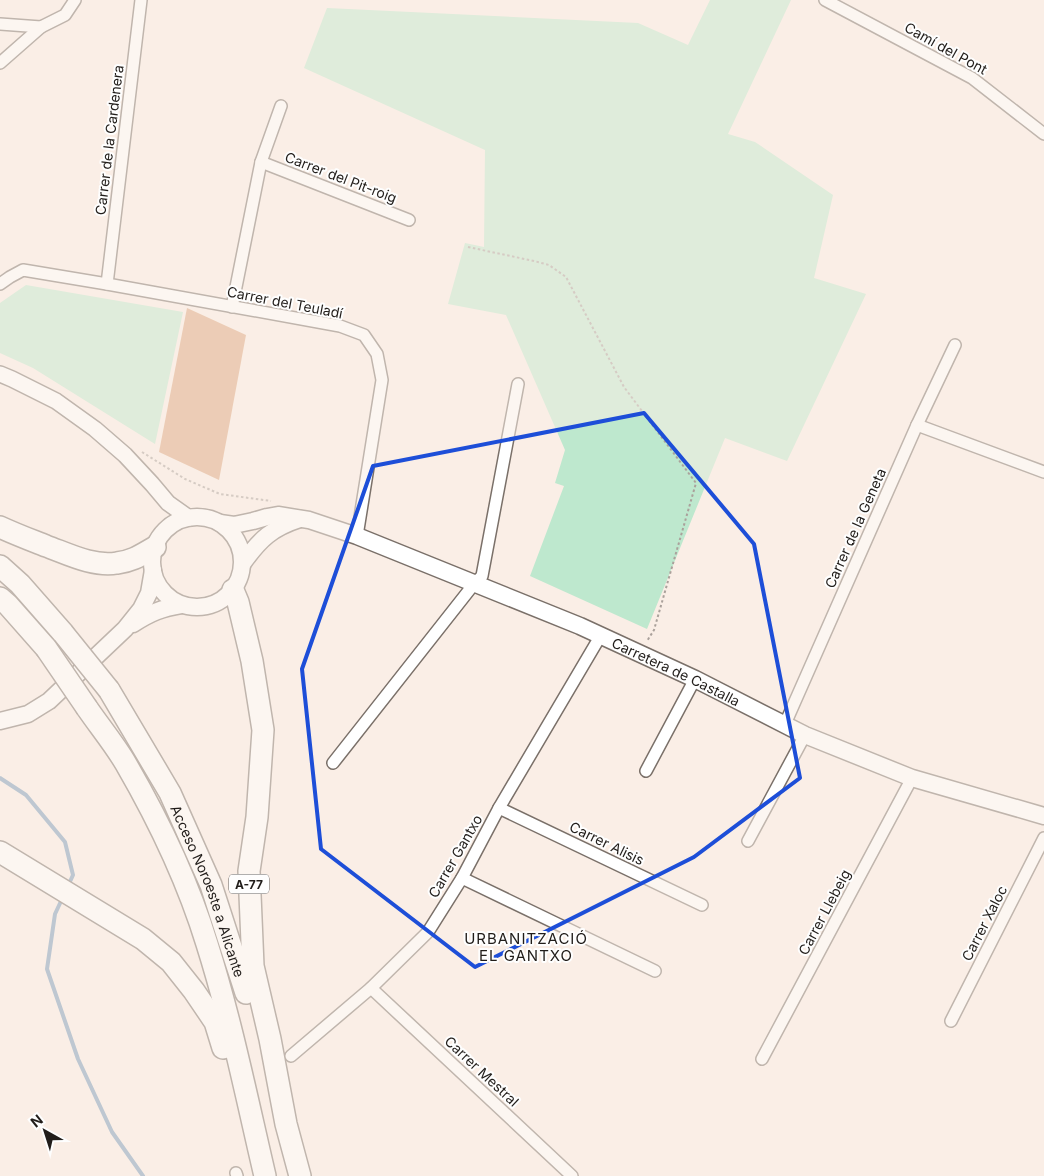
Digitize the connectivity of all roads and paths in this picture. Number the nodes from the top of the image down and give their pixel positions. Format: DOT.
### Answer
graph roads {
  1 [pos="75,0"];
  2 [pos="141,0"];
  3 [pos="832,1"];
  4 [pos="0,24"];
  5 [pos="41,27"];
  6 [pos="0,64"];
  7 [pos="281,106"];
  8 [pos="1044,134"];
  9 [pos="261,162"];
  10 [pos="409,220"];
  11 [pos="468,248"];
  12 [pos="0,284"];
  13 [pos="107,284"];
  14 [pos="232,307"];
  15 [pos="956,345"];
  16 [pos="0,374"];
  17 [pos="518,384"];
  18 [pos="917,425"];
  19 [pos="1044,472"];
  20 [pos="182,520"];
  21 [pos="304,520"];
  22 [pos="220,523"];
  23 [pos="0,527"];
  24 [pos="357,536"];
  25 [pos="155,547"];
  26 [pos="243,563"];
  27 [pos="0,566"];
  28 [pos="153,570"];
  29 [pos="474,584"];
  30 [pos="233,590"];
  31 [pos="0,598"];
  32 [pos="181,605"];
  33 [pos="125,629"];
  34 [pos="601,635"];
  35 [pos="639,653"];
  36 [pos="695,680"];
  37 [pos="0,721"];
  38 [pos="785,724"];
  39 [pos="804,735"];
  40 [pos="333,763"];
  41 [pos="646,771"];
  42 [pos="912,778"];
  43 [pos="499,808"];
  44 [pos="1044,816"];
  45 [pos="1044,838"];
  46 [pos="748,841"];
  47 [pos="0,852"];
  48 [pos="462,878"];
  49 [pos="702,905"];
  50 [pos="655,970"];
  51 [pos="371,988"];
  52 [pos="951,1021"];
  53 [pos="291,1056"];
  54 [pos="762,1059"];
  55 [pos="258,1176"];
  56 [pos="265,1176"];
  57 [pos="288,1176"];
  58 [pos="300,1176"];
  59 [pos="572,1176"];
  1 -- 5 [label="street"];
  2 -- 13 [label="street, Carrer de la Cardenera"];
  3 -- 8 [label="street, Camí del Pont"];
  4 -- 5 [label="street"];
  5 -- 6 [label="street"];
  7 -- 9 [label="street"];
  9 -- 10 [label="street, Carrer del Pit-roig"];
  9 -- 14 [label="street"];
  11 -- 35 [label="path"];
  12 -- 13 [label="street, Carrer del Teuladí"];
  13 -- 14 [label="street, Carrer del Teuladí"];
  14 -- 24 [label="street, Carrer del Teuladí"];
  15 -- 18 [label="street, Carrer de la Geneta"];
  16 -- 20 [label="street"];
  17 -- 29 [label="street"];
  18 -- 19 [label="street"];
  18 -- 38 [label="street, Carrer de la Geneta"];
  20 -- 22 [label="main road"];
  20 -- 25 [label="main road"];
  21 -- 22 [label="main road, Carretera de Castalla"];
  21 -- 24 [label="main road, Carretera de Castalla"];
  21 -- 26 [label="main road"];
  22 -- 26 [label="main road"];
  23 -- 25 [label="highway"];
  24 -- 29 [label="main road, Carretera de Castalla"];
  25 -- 28 [label="main road"];
  26 -- 30 [label="main road"];
  27 -- 57 [label="highway, Acceso Noroeste a Alicante / A-77, bridge"];
  28 -- 32 [label="main road"];
  28 -- 33 [label="main road"];
  29 -- 34 [label="main road, Carretera de Castalla"];
  29 -- 40 [label="street"];
  30 -- 32 [label="main road"];
  30 -- 58 [label="highway, A-77"];
  31 -- 56 [label="highway, Acceso Noroeste a Alicante, bridge"];
  32 -- 33 [label="main road"];
  33 -- 37 [label="main road"];
  34 -- 35 [label="main road, Carretera de Castalla"];
  34 -- 43 [label="street, Carrer Gantxo"];
  35 -- 36 [label="main road, Carretera de Castalla"];
  36 -- 38 [label="main road, Carretera de Castalla"];
  36 -- 41 [label="street"];
  38 -- 39 [label="main road, Carretera de Castalla"];
  39 -- 42 [label="main road, Carretera de Castalla"];
  39 -- 46 [label="street"];
  42 -- 44 [label="main road, Carretera de Castalla"];
  42 -- 54 [label="street, Carrer Llebeig"];
  43 -- 48 [label="street, Carrer Gantxo"];
  43 -- 49 [label="street, Carrer Alisis"];
  45 -- 52 [label="street, Carrer Xaloc"];
  47 -- 55 [label="highway"];
  48 -- 50 [label="street"];
  48 -- 51 [label="street, Carrer Gantxo"];
  51 -- 53 [label="street, Carrer Gantxo"];
  51 -- 59 [label="street, Carrer Mestral"];
}
